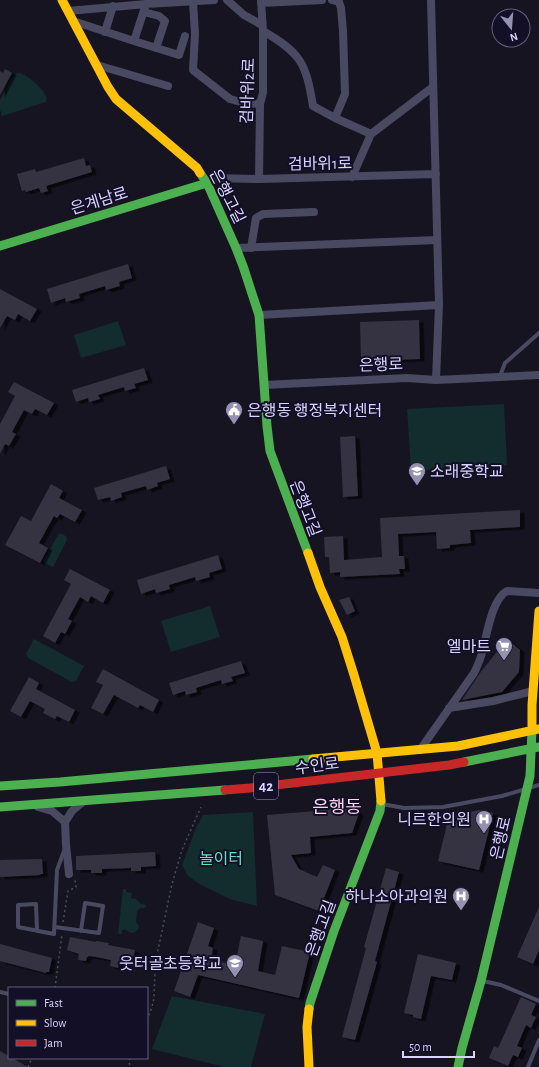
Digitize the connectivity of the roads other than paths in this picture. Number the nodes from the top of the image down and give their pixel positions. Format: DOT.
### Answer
graph roads {
  1 [pos="62,0"];
  2 [pos="214,0"];
  3 [pos="227,0"];
  4 [pos="322,0"];
  5 [pos="332,0"];
  6 [pos="431,0"];
  7 [pos="193,1"];
  8 [pos="261,2"];
  9 [pos="113,6"];
  10 [pos="145,8"];
  11 [pos="68,11"];
  12 [pos="74,21"];
  13 [pos="262,28"];
  14 [pos="105,32"];
  15 [pos="185,36"];
  16 [pos="134,41"];
  17 [pos="156,48"];
  18 [pos="97,65"];
  19 [pos="168,86"];
  20 [pos="433,87"];
  21 [pos="260,104"];
  22 [pos="335,118"];
  23 [pos="371,134"];
  24 [pos="436,174"];
  25 [pos="352,177"];
  26 [pos="260,179"];
  27 [pos="207,182"];
  28 [pos="314,212"];
  29 [pos="437,240"];
  30 [pos="0,246"];
  31 [pos="236,248"];
  32 [pos="251,248"];
  33 [pos="439,305"];
  34 [pos="259,315"];
  35 [pos="539,333"];
  36 [pos="539,375"];
  37 [pos="500,376"];
  38 [pos="436,380"];
  39 [pos="264,385"];
  40 [pos="539,593"];
  41 [pos="539,611"];
  42 [pos="533,691"];
  43 [pos="449,708"];
  44 [pos="535,730"];
  45 [pos="535,748"];
  46 [pos="420,750"];
  47 [pos="377,753"];
  48 [pos="379,773"];
  49 [pos="539,785"];
  50 [pos="0,786"];
  51 [pos="527,788"];
  52 [pos="84,801"];
  53 [pos="32,804"];
  54 [pos="381,804"];
  55 [pos="0,807"];
  56 [pos="65,822"];
  57 [pos="66,845"];
  58 [pos="72,875"];
  59 [pos="55,927"];
  60 [pos="81,930"];
  61 [pos="37,931"];
  62 [pos="481,981"];
  63 [pos="539,1001"];
  64 [pos="539,1040"];
  65 [pos="309,1067"];
  66 [pos="458,1067"];
  67 [pos="528,1067"];
  1 -- 11 [label="street, 은행고길"];
  2 -- 7 [label="street"];
  3 -- 13 [label="street"];
  4 -- 8 [label="street, 검바위2로"];
  5 -- 22 [label="street"];
  6 -- 20 [label="street"];
  7 -- 10 [label="street"];
  7 -- 21 [label="street"];
  8 -- 13 [label="street, 검바위2로"];
  9 -- 10 [label="street"];
  9 -- 11 [label="street"];
  9 -- 14 [label="street"];
  10 -- 16 [label="street"];
  10 -- 17 [label="street"];
  11 -- 12 [label="street, 은행고길"];
  12 -- 14 [label="street"];
  12 -- 18 [label="street, 은행고길"];
  13 -- 21 [label="street, 검바위2로"];
  13 -- 22 [label="street"];
  14 -- 16 [label="street"];
  15 -- 17 [label="street"];
  16 -- 17 [label="street"];
  18 -- 19 [label="street"];
  18 -- 27 [label="street, 은행고길"];
  20 -- 23 [label="street"];
  20 -- 24 [label="street"];
  21 -- 26 [label="street, 검바위2로"];
  22 -- 23 [label="street"];
  23 -- 25 [label="street"];
  24 -- 25 [label="street, 검바위1로"];
  24 -- 29 [label="street"];
  25 -- 26 [label="street, 검바위1로"];
  26 -- 27 [label="street, 검바위1로"];
  27 -- 30 [label="street, 은계남로"];
  27 -- 31 [label="street, 은행고길"];
  28 -- 32 [label="street"];
  29 -- 32 [label="street"];
  29 -- 33 [label="street"];
  31 -- 32 [label="street"];
  31 -- 34 [label="street, 은행고길"];
  33 -- 34 [label="street"];
  33 -- 38 [label="street"];
  34 -- 39 [label="street, 은행고길"];
  35 -- 37 [label="lane"];
  36 -- 37 [label="street, 은행로"];
  37 -- 38 [label="street, 은행로"];
  38 -- 39 [label="street, 은행로"];
  39 -- 47 [label="street, 은행고길"];
  40 -- 43 [label="street"];
  41 -- 42 [label="street, 은행로"];
  42 -- 43 [label="street"];
  42 -- 44 [label="street, 은행로"];
  43 -- 46 [label="street"];
  44 -- 45 [label="street, 은행로"];
  44 -- 46 [label="street, 수인로 / 42"];
  45 -- 48 [label="street, 수인로 / 42"];
  45 -- 51 [label="street, 은행로"];
  46 -- 47 [label="street, 수인로 / 42"];
  47 -- 48 [label="street, 은행고길"];
  47 -- 50 [label="street, 수인로 / 42"];
  48 -- 52 [label="street, 수인로 / 42"];
  48 -- 54 [label="street, 은행고길"];
  49 -- 51 [label="lane"];
  51 -- 54 [label="lane"];
  51 -- 62 [label="street, 은행로"];
  52 -- 53 [label="street, 수인로 / 42"];
  52 -- 56 [label="street"];
  53 -- 55 [label="street, 수인로 / 42"];
  53 -- 56 [label="street"];
  54 -- 65 [label="street, 은행고길"];
  56 -- 57 [label="street"];
  57 -- 58 [label="street"];
  57 -- 59 [label="lane"];
  59 -- 60 [label="lane"];
  59 -- 61 [label="lane"];
  60 -- 60 [label="lane"];
  61 -- 61 [label="lane"];
  62 -- 63 [label="lane"];
  62 -- 66 [label="street, 은행로"];
  64 -- 67 [label="lane"];
}
